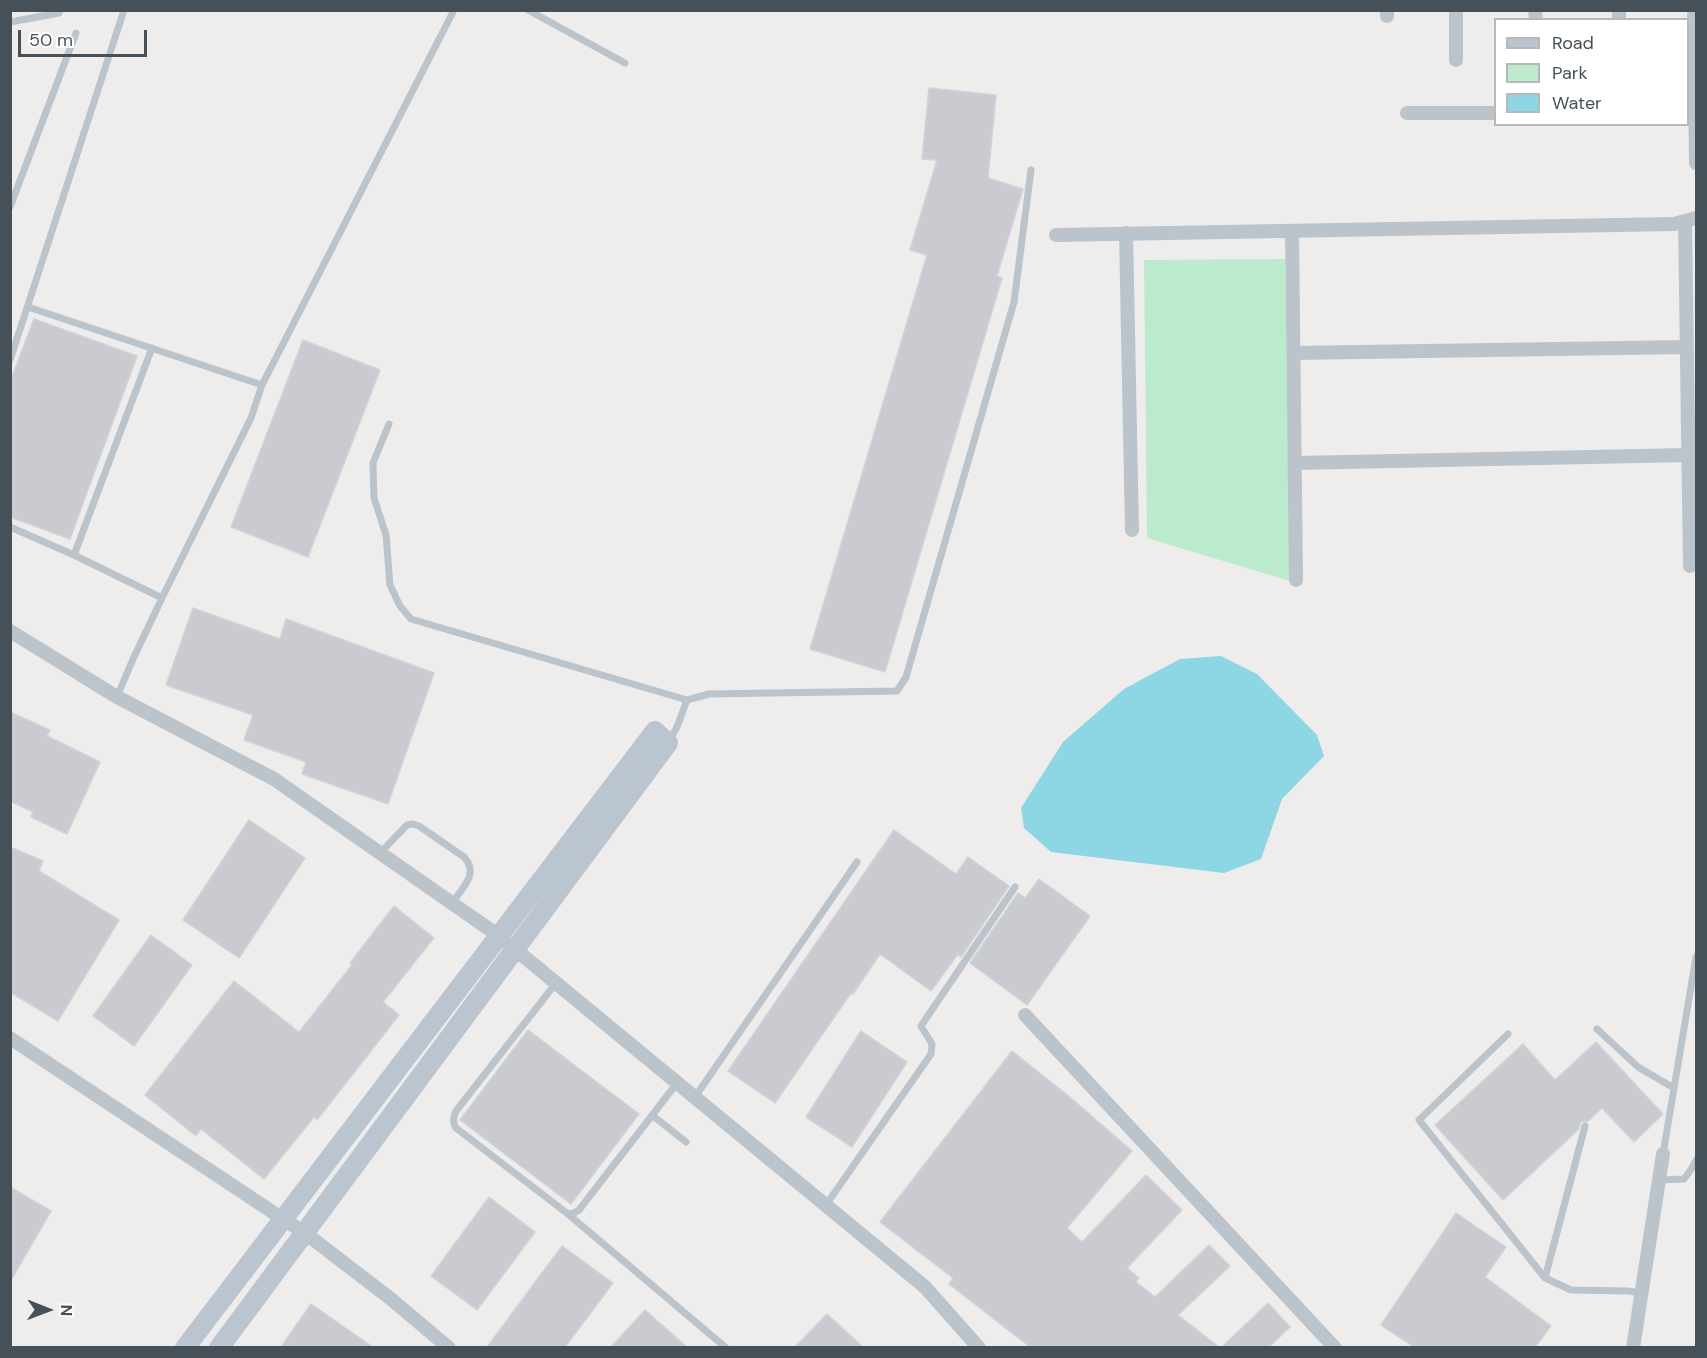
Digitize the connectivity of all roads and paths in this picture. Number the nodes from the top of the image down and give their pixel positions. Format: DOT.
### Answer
graph roads {
  1 [pos="124,10"];
  2 [pos="454,10"];
  3 [pos="528,10"];
  4 [pos="1456,10"];
  5 [pos="60,14"];
  6 [pos="1694,15"];
  7 [pos="10,22"];
  8 [pos="76,33"];
  9 [pos="1456,60"];
  10 [pos="625,63"];
  11 [pos="1696,73"];
  12 [pos="1692,112"];
  13 [pos="1407,113"];
  14 [pos="1494,113"];
  15 [pos="1696,163"];
  16 [pos="1031,170"];
  17 [pos="10,207"];
  18 [pos="1690,220"];
  19 [pos="1292,231"];
  20 [pos="1126,233"];
  21 [pos="1056,235"];
  22 [pos="28,307"];
  23 [pos="1687,347"];
  24 [pos="152,348"];
  25 [pos="1293,353"];
  26 [pos="10,360"];
  27 [pos="262,385"];
  28 [pos="389,424"];
  29 [pos="1688,455"];
  30 [pos="1295,463"];
  31 [pos="10,527"];
  32 [pos="1132,530"];
  33 [pos="74,555"];
  34 [pos="1690,566"];
  35 [pos="1296,580"];
  36 [pos="162,598"];
  37 [pos="10,631"];
  38 [pos="117,697"];
  39 [pos="687,700"];
  40 [pos="662,737"];
  41 [pos="380,853"];
  42 [pos="857,862"];
  43 [pos="1015,887"];
  44 [pos="452,903"];
  45 [pos="499,936"];
  46 [pos="515,949"];
  47 [pos="1696,957"];
  48 [pos="556,983"];
  49 [pos="1025,1016"];
  50 [pos="1597,1029"];
  51 [pos="1508,1034"];
  52 [pos="10,1038"];
  53 [pos="677,1083"];
  54 [pos="1674,1088"];
  55 [pos="695,1097"];
  56 [pos="652,1115"];
  57 [pos="1585,1126"];
  58 [pos="686,1142"];
  59 [pos="1663,1154"];
  60 [pos="1696,1160"];
  61 [pos="1660,1180"];
  62 [pos="826,1205"];
  63 [pos="568,1214"];
  64 [pos="283,1219"];
  65 [pos="305,1233"];
  66 [pos="1545,1278"];
  67 [pos="1642,1293"];
  68 [pos="185,1347"];
  69 [pos="219,1347"];
  70 [pos="449,1347"];
  71 [pos="725,1347"];
  72 [pos="979,1347"];
  73 [pos="1335,1347"];
  74 [pos="1634,1347"];
  1 -- 22 [label="lane"];
  2 -- 27 [label="lane"];
  3 -- 10 [label="lane"];
  4 -- 9 [label="street"];
  5 -- 7 [label="lane"];
  6 -- 11 [label="street"];
  8 -- 17 [label="lane"];
  11 -- 12 [label="street"];
  12 -- 15 [label="street"];
  13 -- 14 [label="street"];
  16 -- 39 [label="lane"];
  18 -- 19 [label="street"];
  18 -- 23 [label="street"];
  19 -- 20 [label="street"];
  19 -- 25 [label="street"];
  20 -- 21 [label="street"];
  20 -- 32 [label="street"];
  22 -- 24 [label="lane"];
  22 -- 26 [label="lane"];
  23 -- 25 [label="street"];
  23 -- 29 [label="street"];
  24 -- 27 [label="lane"];
  24 -- 33 [label="lane"];
  25 -- 30 [label="street"];
  27 -- 36 [label="lane"];
  28 -- 39 [label="lane"];
  29 -- 30 [label="street"];
  29 -- 34 [label="street"];
  30 -- 35 [label="street"];
  31 -- 33 [label="lane"];
  33 -- 36 [label="lane"];
  36 -- 38 [label="lane"];
  37 -- 38 [label="street"];
  38 -- 41 [label="street"];
  39 -- 40 [label="lane"];
  40 -- 45 [label="street"];
  40 -- 46 [label="street"];
  41 -- 44 [label="street"];
  41 -- 44 [label="lane"];
  42 -- 55 [label="lane"];
  43 -- 62 [label="lane"];
  44 -- 45 [label="street"];
  45 -- 46 [label="street"];
  45 -- 64 [label="street"];
  46 -- 48 [label="street"];
  46 -- 65 [label="street"];
  47 -- 54 [label="lane"];
  48 -- 53 [label="street"];
  48 -- 63 [label="lane"];
  49 -- 73 [label="street"];
  50 -- 54 [label="lane"];
  51 -- 66 [label="lane"];
  52 -- 64 [label="street"];
  53 -- 55 [label="street"];
  53 -- 56 [label="lane"];
  54 -- 59 [label="lane"];
  55 -- 62 [label="street"];
  56 -- 58 [label="lane"];
  56 -- 63 [label="lane"];
  57 -- 66 [label="lane"];
  59 -- 61 [label="street"];
  60 -- 61 [label="lane"];
  61 -- 67 [label="street"];
  62 -- 72 [label="street"];
  63 -- 71 [label="lane"];
  64 -- 65 [label="street"];
  64 -- 68 [label="street"];
  65 -- 69 [label="street"];
  65 -- 70 [label="street"];
  66 -- 67 [label="lane"];
  67 -- 74 [label="street"];
}
